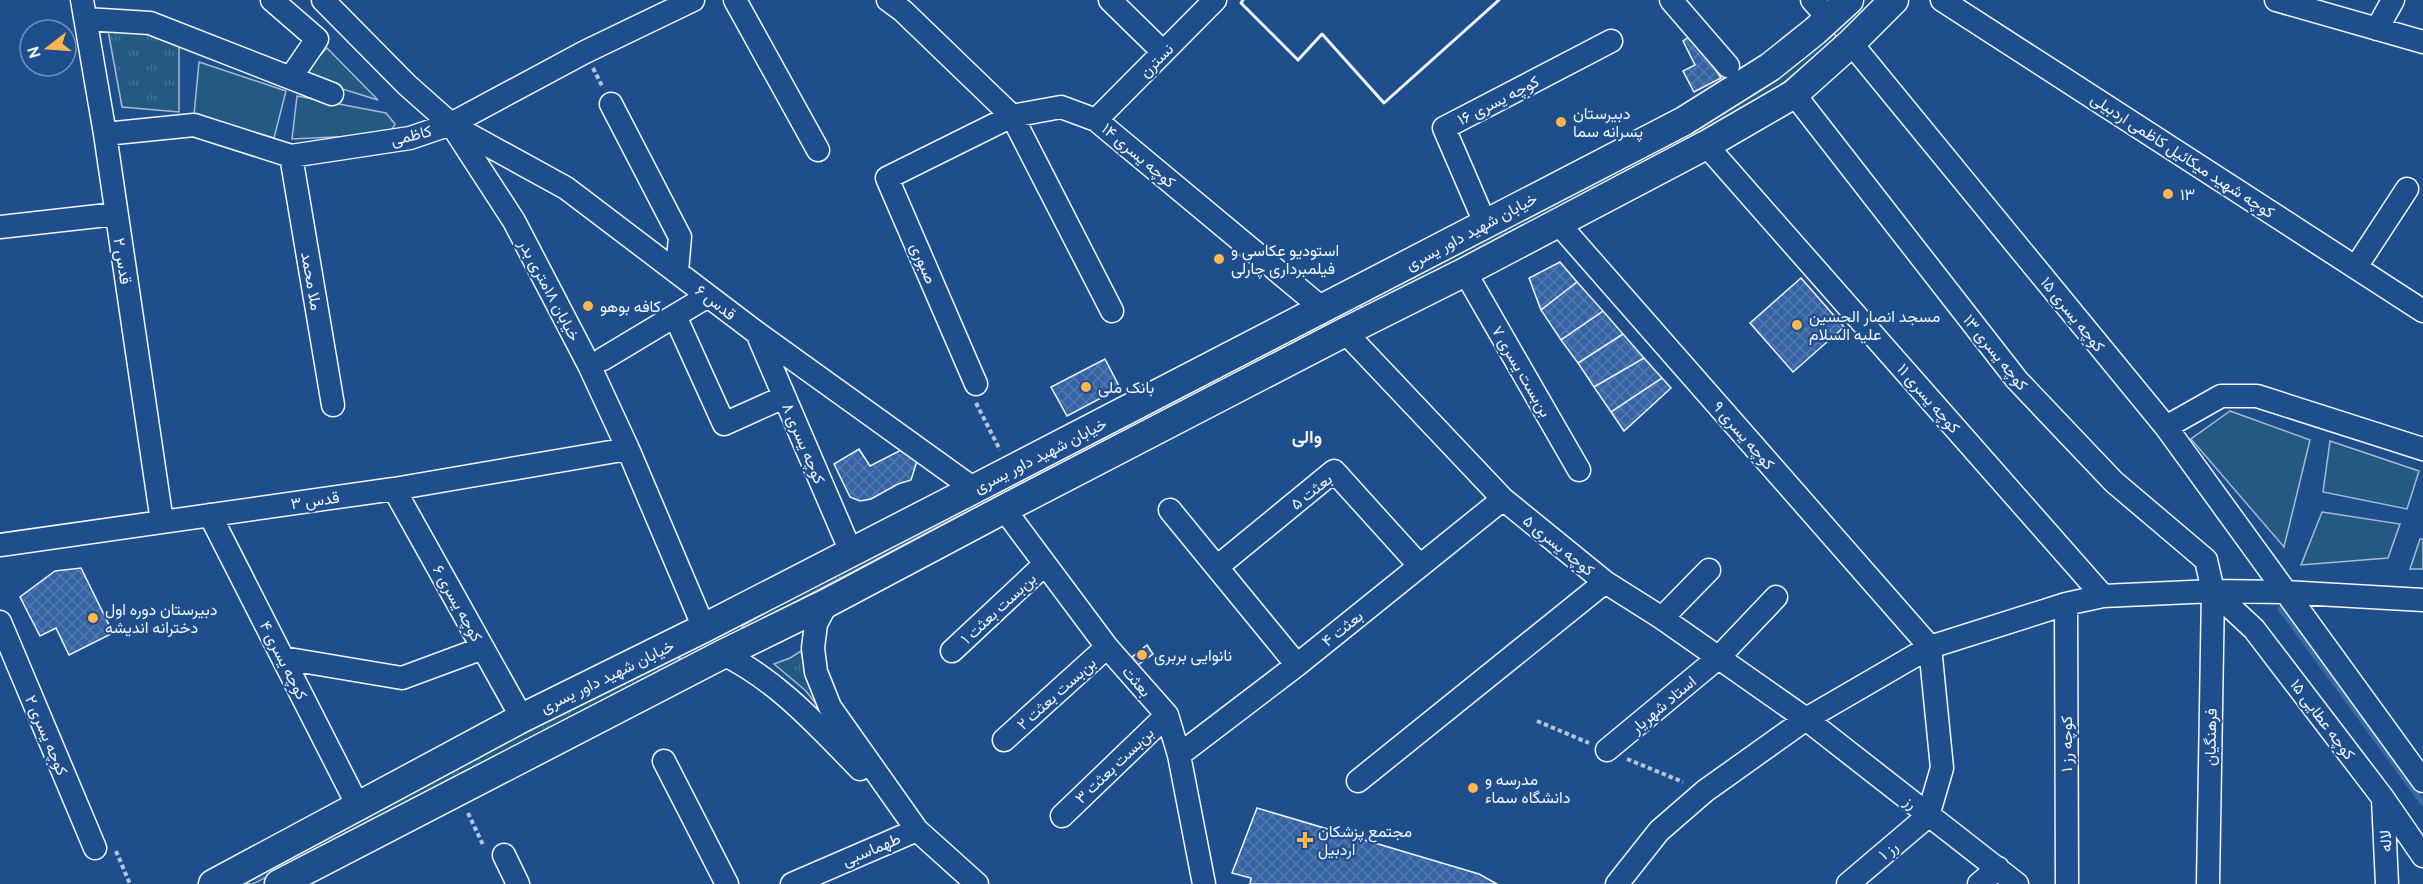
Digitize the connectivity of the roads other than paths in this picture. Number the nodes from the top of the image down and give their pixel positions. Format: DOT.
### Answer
graph roads {
  1 [pos="272,0"];
  2 [pos="323,0"];
  3 [pos="693,0"];
  4 [pos="735,0"];
  5 [pos="1110,0"];
  6 [pos="1215,0"];
  7 [pos="1671,0"];
  8 [pos="1894,0"];
  9 [pos="1942,0"];
  10 [pos="2276,0"];
  11 [pos="2393,0"];
  12 [pos="899,4"];
  13 [pos="1830,6"];
  14 [pos="2338,9"];
  15 [pos="84,10"];
  16 [pos="2377,29"];
  17 [pos="1611,40"];
  18 [pos="2423,42"];
  19 [pos="1851,44"];
  20 [pos="1163,52"];
  21 [pos="1728,66"];
  22 [pos="291,78"];
  23 [pos="332,94"];
  24 [pos="1794,94"];
  25 [pos="611,104"];
  26 [pos="1012,116"];
  27 [pos="1096,120"];
  28 [pos="451,124"];
  29 [pos="105,134"];
  30 [pos="1706,145"];
  31 [pos="818,150"];
  32 [pos="291,156"];
  33 [pos="2407,189"];
  34 [pos="116,214"];
  35 [pos="1485,223"];
  36 [pos="1558,223"];
  37 [pos="0,227"];
  38 [pos="2356,267"];
  39 [pos="677,271"];
  40 [pos="1465,272"];
  41 [pos="708,296"];
  42 [pos="1323,309"];
  43 [pos="1112,311"];
  44 [pos="2423,311"];
  45 [pos="675,316"];
  46 [pos="1345,332"];
  47 [pos="757,333"];
  48 [pos="603,359"];
  49 [pos="976,384"];
  50 [pos="784,397"];
  51 [pos="333,405"];
  52 [pos="2166,427"];
  53 [pos="628,449"];
  54 [pos="2423,449"];
  55 [pos="1578,470"];
  56 [pos="394,489"];
  57 [pos="974,489"];
  58 [pos="1503,499"];
  59 [pos="1004,509"];
  60 [pos="1170,510"];
  61 [pos="210,515"];
  62 [pos="162,522"];
  63 [pos="0,545"];
  64 [pos="851,552"];
  65 [pos="1045,564"];
  66 [pos="1420,566"];
  67 [pos="1217,567"];
  68 [pos="1709,570"];
  69 [pos="1605,582"];
  70 [pos="2213,591"];
  71 [pos="2284,592"];
  72 [pos="2103,596"];
  73 [pos="1776,597"];
  74 [pos="2423,600"];
  75 [pos="827,603"];
  76 [pos="2066,604"];
  77 [pos="1662,618"];
  78 [pos="0,622"];
  79 [pos="704,628"];
  80 [pos="1107,647"];
  81 [pos="1930,647"];
  82 [pos="483,648"];
  83 [pos="951,651"];
  84 [pos="723,654"];
  85 [pos="283,658"];
  86 [pos="1718,658"];
  87 [pos="1297,664"];
  88 [pos="1167,715"];
  89 [pos="522,718"];
  90 [pos="1806,719"];
  91 [pos="1004,740"];
  92 [pos="1607,750"];
  93 [pos="1179,755"];
  94 [pos="664,761"];
  95 [pos="1358,781"];
  96 [pos="2423,781"];
  97 [pos="2383,798"];
  98 [pos="358,806"];
  99 [pos="903,812"];
  100 [pos="1062,816"];
  101 [pos="1928,816"];
  102 [pos="917,830"];
  103 [pos="95,848"];
  104 [pos="504,855"];
  105 [pos="2423,856"];
  106 [pos="1998,868"];
  107 [pos="807,881"];
  108 [pos="213,884"];
  109 [pos="279,884"];
  110 [pos="518,884"];
  111 [pos="727,884"];
  112 [pos="977,884"];
  113 [pos="1204,884"];
  114 [pos="1617,884"];
  115 [pos="1848,884"];
  116 [pos="1979,884"];
  117 [pos="2017,884"];
  118 [pos="2067,884"];
  119 [pos="2208,884"];
  120 [pos="2387,884"];
  1 -- 22 [label="street"];
  2 -- 28 [label="street, خیابان ۱۸متری بدر"];
  3 -- 28 [label="street, کاظمی"];
  4 -- 31 [label="street"];
  5 -- 20 [label="street"];
  6 -- 20 [label="street, نسترن"];
  7 -- 21 [label="street"];
  8 -- 19 [label="main road, خیابان شهید داور یسری"];
  9 -- 38 [label="street, کوچه شهید میکائیل کاظمی اردبیلی"];
  10 -- 14 [label="street"];
  11 -- 16 [label="street"];
  12 -- 26 [label="street"];
  13 -- 19 [label="main road"];
  13 -- 35 [label="main road, خیابان شهید داور یسری"];
  14 -- 16 [label="street"];
  15 -- 22 [label="street"];
  15 -- 29 [label="street, قدس ۲"];
  16 -- 18 [label="street"];
  17 -- 35 [label="street, کوچه یسری ۱۶"];
  19 -- 24 [label="main road, خیابان شهید داور یسری"];
  19 -- 52 [label="street, کوچه یسری ۱۵"];
  20 -- 27 [label="street, نسترن"];
  22 -- 23 [label="street"];
  24 -- 30 [label="main road, خیابان شهید داور یسری"];
  24 -- 70 [label="street, کوچه یسری ۱۳"];
  25 -- 39 [label="street"];
  26 -- 27 [label="street, کوچه یسری ۱۴"];
  26 -- 43 [label="street"];
  26 -- 49 [label="street, صبوری"];
  27 -- 42 [label="street, کوچه یسری ۱۴"];
  28 -- 32 [label="street, کاظمی"];
  28 -- 39 [label="street, قدس ۶"];
  28 -- 53 [label="street, خیابان ۱۸متری بدر"];
  29 -- 32 [label="street, کاظمی"];
  29 -- 34 [label="street, قدس ۲"];
  30 -- 36 [label="main road, خیابان شهید داور یسری"];
  30 -- 72 [label="street, کوچه یسری ۱۱"];
  32 -- 51 [label="street, ملا محمد"];
  33 -- 38 [label="street"];
  34 -- 37 [label="street"];
  34 -- 62 [label="street, قدس ۲"];
  35 -- 42 [label="main road, خیابان شهید داور یسری"];
  36 -- 40 [label="main road, خیابان شهید داور یسری"];
  36 -- 81 [label="street, کوچه یسری ۹"];
  38 -- 44 [label="street, کوچه شهید میکائیل کاظمی اردبیلی"];
  39 -- 41 [label="street, قدس ۶"];
  40 -- 46 [label="main road, خیابان شهید داور یسری"];
  40 -- 55 [label="street, بن‌بست یسری ۷"];
  41 -- 45 [label="street"];
  41 -- 47 [label="street, قدس ۶"];
  42 -- 46 [label="main road"];
  42 -- 57 [label="main road, خیابان شهید داور یسری"];
  45 -- 48 [label="street"];
  45 -- 50 [label="street"];
  46 -- 58 [label="street, کوچه یسری ۵"];
  46 -- 59 [label="main road, خیابان شهید داور یسری"];
  47 -- 50 [label="street, کوچه یسری ۸"];
  47 -- 57 [label="street, قدس ۶"];
  50 -- 64 [label="street, کوچه یسری ۸"];
  52 -- 54 [label="street"];
  52 -- 71 [label="street, کوچه یسری ۱۵"];
  53 -- 56 [label="street, قدس ۳"];
  53 -- 79 [label="street, خیابان ۱۸متری بدر"];
  56 -- 61 [label="street, قدس ۳"];
  56 -- 82 [label="street, کوچه یسری ۶"];
  57 -- 64 [label="main road, خیابان شهید داور یسری"];
  58 -- 66 [label="street, بعثت ۴"];
  58 -- 69 [label="street, کوچه یسری ۵"];
  59 -- 65 [label="street, بعثت"];
  59 -- 75 [label="main road, خیابان شهید داور یسری"];
  60 -- 67 [label="street"];
  61 -- 62 [label="street, قدس ۳"];
  61 -- 85 [label="street, کوچه یسری ۴"];
  62 -- 63 [label="street, قدس ۳"];
  64 -- 79 [label="main road, خیابان شهید داور یسری"];
  65 -- 80 [label="street, بعثت"];
  65 -- 83 [label="street, بن‌بست بعثت ۱"];
  66 -- 67 [label="street, بعثت ۵"];
  66 -- 87 [label="street, بعثت ۴"];
  67 -- 87 [label="street"];
  68 -- 77 [label="street"];
  69 -- 77 [label="street, کوچه یسری ۵"];
  69 -- 95 [label="street"];
  70 -- 71 [label="street"];
  70 -- 72 [label="street"];
  70 -- 97 [label="street, کوچه عطایی ۱۵"];
  70 -- 119 [label="street, فرهنگیان"];
  71 -- 74 [label="street"];
  71 -- 96 [label="street"];
  72 -- 76 [label="street"];
  73 -- 86 [label="street, استاد شهریار"];
  75 -- 84 [label="main road, خیابان شهید داور یسری"];
  75 -- 99 [label="street"];
  76 -- 81 [label="street"];
  76 -- 118 [label="street, کوچه رز ۱"];
  77 -- 86 [label="street, کوچه یسری ۵"];
  78 -- 103 [label="street, کوچه یسری ۲"];
  79 -- 84 [label="main road"];
  79 -- 89 [label="main road, خیابان شهید داور یسری"];
  80 -- 88 [label="street, بعثت"];
  80 -- 91 [label="street, بن‌بست بعثت ۲"];
  81 -- 90 [label="street"];
  81 -- 101 [label="street"];
  82 -- 85 [label="street"];
  82 -- 89 [label="street, کوچه یسری ۶"];
  84 -- 99 [label="street"];
  84 -- 109 [label="main road, خیابان شهید داور یسری"];
  85 -- 98 [label="street, کوچه یسری ۴"];
  86 -- 90 [label="street, کوچه یسری ۵"];
  86 -- 92 [label="street, استاد شهریار"];
  87 -- 93 [label="street, بعثت ۴"];
  88 -- 93 [label="street, بعثت"];
  88 -- 100 [label="street, بن‌بست بعثت ۳"];
  89 -- 98 [label="main road, خیابان شهید داور یسری"];
  90 -- 101 [label="street, رز"];
  90 -- 114 [label="street"];
  93 -- 113 [label="street, بعثت"];
  94 -- 111 [label="street"];
  97 -- 105 [label="street, کوچه عطایی ۱۵"];
  97 -- 120 [label="street, لاله"];
  98 -- 108 [label="main road, خیابان شهید داور یسری"];
  99 -- 102 [label="street"];
  101 -- 106 [label="street, رز"];
  101 -- 115 [label="street, رز ۱"];
  102 -- 107 [label="street, طهماسبی"];
  102 -- 112 [label="street"];
  104 -- 110 [label="street"];
  106 -- 116 [label="street"];
  106 -- 117 [label="street, رز"];
}
